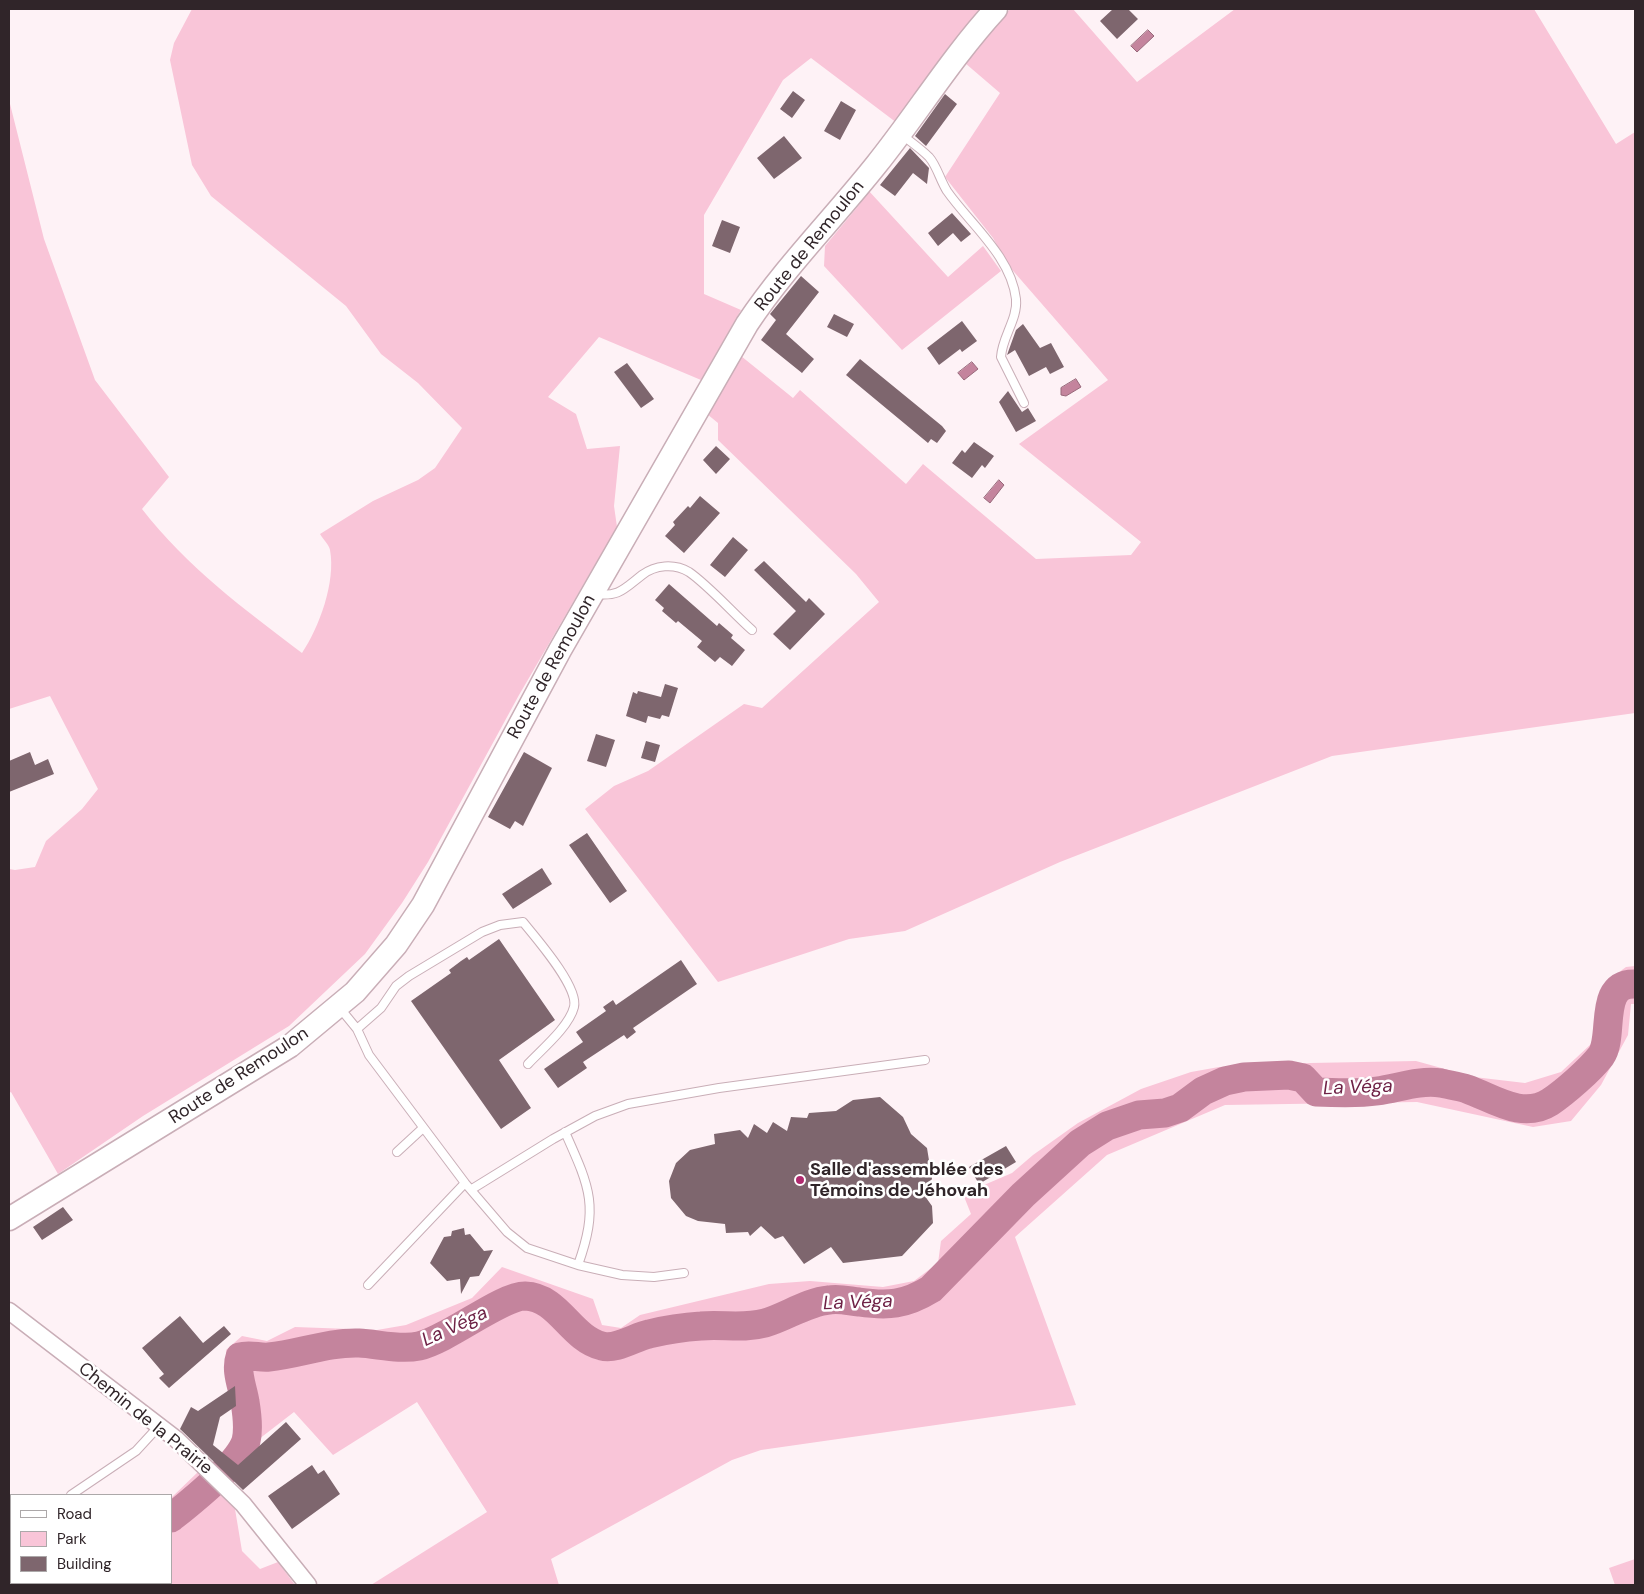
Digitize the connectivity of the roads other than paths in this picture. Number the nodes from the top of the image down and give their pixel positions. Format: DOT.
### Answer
graph roads {
  1 [pos="996,9"];
  2 [pos="900,134"];
  3 [pos="1024,403"];
  4 [pos="592,594"];
  5 [pos="752,630"];
  6 [pos="339,1007"];
  7 [pos="356,1029"];
  8 [pos="925,1060"];
  9 [pos="528,1064"];
  10 [pos="423,1128"];
  11 [pos="565,1132"];
  12 [pos="397,1152"];
  13 [pos="464,1183"];
  14 [pos="472,1190"];
  15 [pos="9,1219"];
  16 [pos="578,1265"];
  17 [pos="684,1273"];
  18 [pos="368,1285"];
  19 [pos="9,1311"];
  20 [pos="159,1426"];
  21 [pos="72,1494"];
  22 [pos="308,1585"];
  1 -- 2 [label="main road, Route de Remoulon"];
  2 -- 3 [label="lane"];
  2 -- 4 [label="main road, Route de Remoulon"];
  4 -- 5 [label="lane"];
  4 -- 6 [label="main road, Route de Remoulon"];
  6 -- 7 [label="lane"];
  6 -- 15 [label="main road, Route de Remoulon"];
  7 -- 9 [label="lane"];
  7 -- 10 [label="lane"];
  8 -- 11 [label="lane"];
  10 -- 12 [label="lane"];
  10 -- 13 [label="lane"];
  11 -- 14 [label="lane"];
  11 -- 16 [label="lane"];
  13 -- 14 [label="lane"];
  13 -- 18 [label="lane"];
  14 -- 16 [label="lane"];
  16 -- 17 [label="lane"];
  19 -- 20 [label="street, Chemin de la Prairie"];
  20 -- 21 [label="lane"];
  20 -- 22 [label="street, Chemin de la Prairie"];
}
